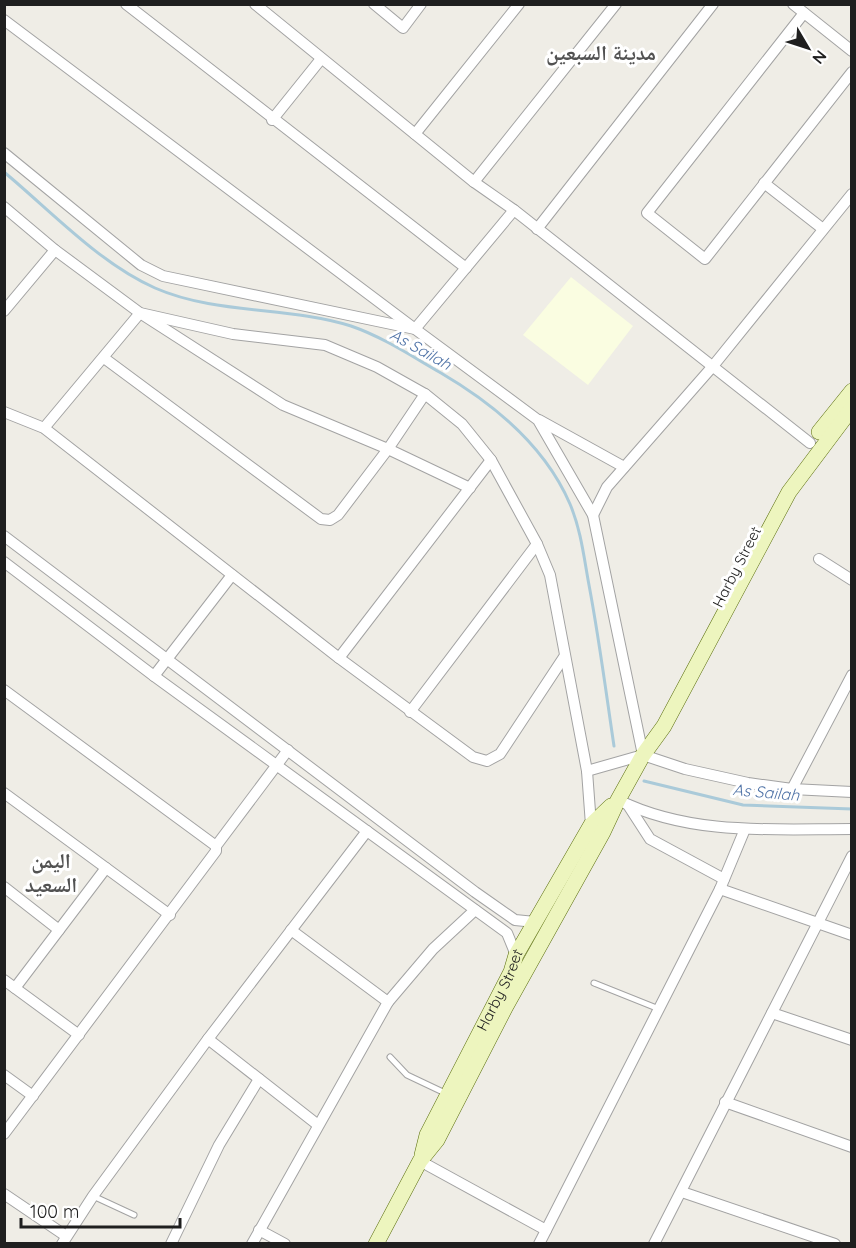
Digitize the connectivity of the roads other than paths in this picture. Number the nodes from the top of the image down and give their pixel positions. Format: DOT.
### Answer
graph roads {
  1 [pos="126,4"];
  2 [pos="255,4"];
  3 [pos="374,4"];
  4 [pos="421,4"];
  5 [pos="519,4"];
  6 [pos="616,4"];
  7 [pos="713,4"];
  8 [pos="793,4"];
  9 [pos="804,13"];
  10 [pos="4,20"];
  11 [pos="852,51"];
  12 [pos="321,58"];
  13 [pos="852,72"];
  14 [pos="272,120"];
  15 [pos="415,134"];
  16 [pos="4,153"];
  17 [pos="474,182"];
  18 [pos="764,183"];
  19 [pos="852,194"];
  20 [pos="4,207"];
  21 [pos="514,210"];
  22 [pos="537,228"];
  23 [pos="824,229"];
  24 [pos="55,249"];
  25 [pos="466,268"];
  26 [pos="4,311"];
  27 [pos="140,313"];
  28 [pos="416,329"];
  29 [pos="104,358"];
  30 [pos="713,366"];
  31 [pos="852,391"];
  32 [pos="425,394"];
  33 [pos="852,408"];
  34 [pos="4,412"];
  35 [pos="538,420"];
  36 [pos="44,428"];
  37 [pos="810,443"];
  38 [pos="388,449"];
  39 [pos="491,460"];
  40 [pos="624,467"];
  41 [pos="470,488"];
  42 [pos="593,515"];
  43 [pos="4,536"];
  44 [pos="537,544"];
  45 [pos="819,559"];
  46 [pos="4,562"];
  47 [pos="232,575"];
  48 [pos="852,579"];
  49 [pos="564,657"];
  50 [pos="339,658"];
  51 [pos="167,660"];
  52 [pos="852,675"];
  53 [pos="154,676"];
  54 [pos="8,693"];
  55 [pos="4,706"];
  56 [pos="410,712"];
  57 [pos="288,750"];
  58 [pos="643,755"];
  59 [pos="276,765"];
  60 [pos="586,771"];
  61 [pos="792,789"];
  62 [pos="852,792"];
  63 [pos="4,793"];
  64 [pos="623,802"];
  65 [pos="591,825"];
  66 [pos="745,829"];
  67 [pos="852,829"];
  68 [pos="367,831"];
  69 [pos="216,846"];
  70 [pos="852,856"];
  71 [pos="106,868"];
  72 [pos="722,884"];
  73 [pos="4,887"];
  74 [pos="474,910"];
  75 [pos="170,915"];
  76 [pos="515,921"];
  77 [pos="535,922"];
  78 [pos="818,924"];
  79 [pos="59,930"];
  80 [pos="291,930"];
  81 [pos="507,933"];
  82 [pos="852,935"];
  83 [pos="516,955"];
  84 [pos="4,980"];
  85 [pos="594,983"];
  86 [pos="15,988"];
  87 [pos="388,1002"];
  88 [pos="659,1009"];
  89 [pos="772,1013"];
  90 [pos="80,1035"];
  91 [pos="208,1039"];
  92 [pos="852,1040"];
  93 [pos="390,1057"];
  94 [pos="4,1075"];
  95 [pos="259,1079"];
  96 [pos="448,1095"];
  97 [pos="33,1096"];
  98 [pos="725,1102"];
  99 [pos="318,1125"];
  100 [pos="4,1134"];
  101 [pos="852,1147"];
  102 [pos="420,1161"];
  103 [pos="682,1192"];
  104 [pos="4,1194"];
  105 [pos="93,1196"];
  106 [pos="134,1215"];
  107 [pos="259,1230"];
  108 [pos="546,1230"];
  109 [pos="64,1240"];
  110 [pos="171,1244"];
  111 [pos="252,1244"];
  112 [pos="285,1244"];
  113 [pos="376,1244"];
  114 [pos="539,1244"];
  115 [pos="654,1244"];
  116 [pos="835,1244"];
  1 -- 14 [label="street"];
  2 -- 12 [label="street"];
  3 -- 4 [label="street"];
  5 -- 15 [label="street"];
  6 -- 17 [label="street"];
  7 -- 22 [label="street"];
  8 -- 9 [label="street"];
  9 -- 11 [label="street"];
  9 -- 18 [label="street"];
  10 -- 28 [label="street"];
  12 -- 14 [label="street"];
  12 -- 15 [label="street"];
  13 -- 18 [label="street"];
  14 -- 25 [label="street"];
  15 -- 17 [label="street"];
  16 -- 28 [label="street"];
  17 -- 21 [label="street"];
  18 -- 23 [label="street"];
  19 -- 23 [label="street"];
  20 -- 24 [label="street"];
  21 -- 22 [label="street"];
  21 -- 25 [label="street"];
  22 -- 30 [label="street"];
  23 -- 30 [label="street"];
  24 -- 26 [label="street"];
  24 -- 27 [label="street"];
  25 -- 28 [label="street"];
  27 -- 29 [label="street"];
  27 -- 32 [label="street"];
  27 -- 38 [label="street"];
  28 -- 35 [label="street"];
  29 -- 36 [label="street"];
  29 -- 38 [label="street"];
  30 -- 37 [label="street"];
  30 -- 40 [label="street"];
  31 -- 37 [label="street, Harby Street"];
  32 -- 38 [label="street"];
  32 -- 39 [label="street"];
  33 -- 58 [label="street, Harby Street"];
  34 -- 36 [label="street"];
  35 -- 40 [label="street"];
  35 -- 42 [label="street"];
  36 -- 47 [label="street"];
  37 -- 58 [label="street, Harby Street"];
  38 -- 41 [label="street"];
  39 -- 41 [label="street"];
  39 -- 44 [label="street"];
  40 -- 42 [label="street"];
  41 -- 50 [label="street"];
  42 -- 58 [label="street"];
  43 -- 51 [label="street"];
  44 -- 49 [label="street"];
  44 -- 56 [label="street"];
  45 -- 48 [label="street"];
  46 -- 53 [label="street"];
  47 -- 50 [label="street"];
  47 -- 51 [label="street"];
  49 -- 56 [label="street"];
  49 -- 60 [label="street"];
  50 -- 56 [label="street"];
  51 -- 53 [label="street"];
  51 -- 57 [label="street"];
  52 -- 61 [label="street"];
  53 -- 59 [label="street"];
  54 -- 55 [label="street"];
  54 -- 69 [label="street"];
  57 -- 59 [label="street"];
  57 -- 76 [label="street"];
  58 -- 60 [label="street"];
  58 -- 61 [label="street"];
  58 -- 64 [label="street, Harby Street"];
  59 -- 68 [label="street"];
  59 -- 69 [label="street"];
  60 -- 65 [label="street"];
  61 -- 62 [label="street"];
  63 -- 71 [label="street"];
  64 -- 65 [label="street, Harby Street"];
  64 -- 66 [label="street"];
  64 -- 72 [label="street"];
  64 -- 102 [label="street, Harby Street"];
  65 -- 77 [label="street, Harby Street"];
  66 -- 67 [label="street"];
  66 -- 72 [label="street"];
  68 -- 74 [label="street"];
  68 -- 80 [label="street"];
  69 -- 75 [label="street"];
  70 -- 78 [label="street"];
  71 -- 75 [label="street"];
  71 -- 79 [label="street"];
  72 -- 78 [label="street"];
  72 -- 88 [label="street"];
  73 -- 79 [label="street"];
  74 -- 81 [label="street"];
  74 -- 87 [label="street"];
  75 -- 90 [label="street"];
  76 -- 77 [label="street"];
  76 -- 81 [label="street"];
  77 -- 83 [label="street, Harby Street"];
  78 -- 82 [label="street"];
  78 -- 89 [label="street"];
  79 -- 86 [label="street"];
  80 -- 87 [label="street"];
  80 -- 91 [label="street"];
  81 -- 83 [label="street"];
  83 -- 96 [label="street, Harby Street"];
  84 -- 86 [label="street"];
  85 -- 88 [label="lane"];
  86 -- 90 [label="street"];
  87 -- 99 [label="street"];
  88 -- 108 [label="street"];
  89 -- 92 [label="street"];
  89 -- 98 [label="street"];
  90 -- 97 [label="street"];
  91 -- 95 [label="street"];
  91 -- 105 [label="street"];
  93 -- 96 [label="lane"];
  94 -- 97 [label="street"];
  95 -- 99 [label="street"];
  95 -- 110 [label="street"];
  96 -- 102 [label="street, Harby Street"];
  97 -- 100 [label="street"];
  98 -- 101 [label="street"];
  98 -- 103 [label="street"];
  99 -- 107 [label="street"];
  102 -- 108 [label="street"];
  102 -- 113 [label="street, Harby Street"];
  103 -- 115 [label="street"];
  103 -- 116 [label="street"];
  104 -- 109 [label="street"];
  105 -- 106 [label="lane"];
  105 -- 109 [label="street"];
  107 -- 111 [label="street"];
  107 -- 112 [label="street"];
  108 -- 114 [label="street"];
}
